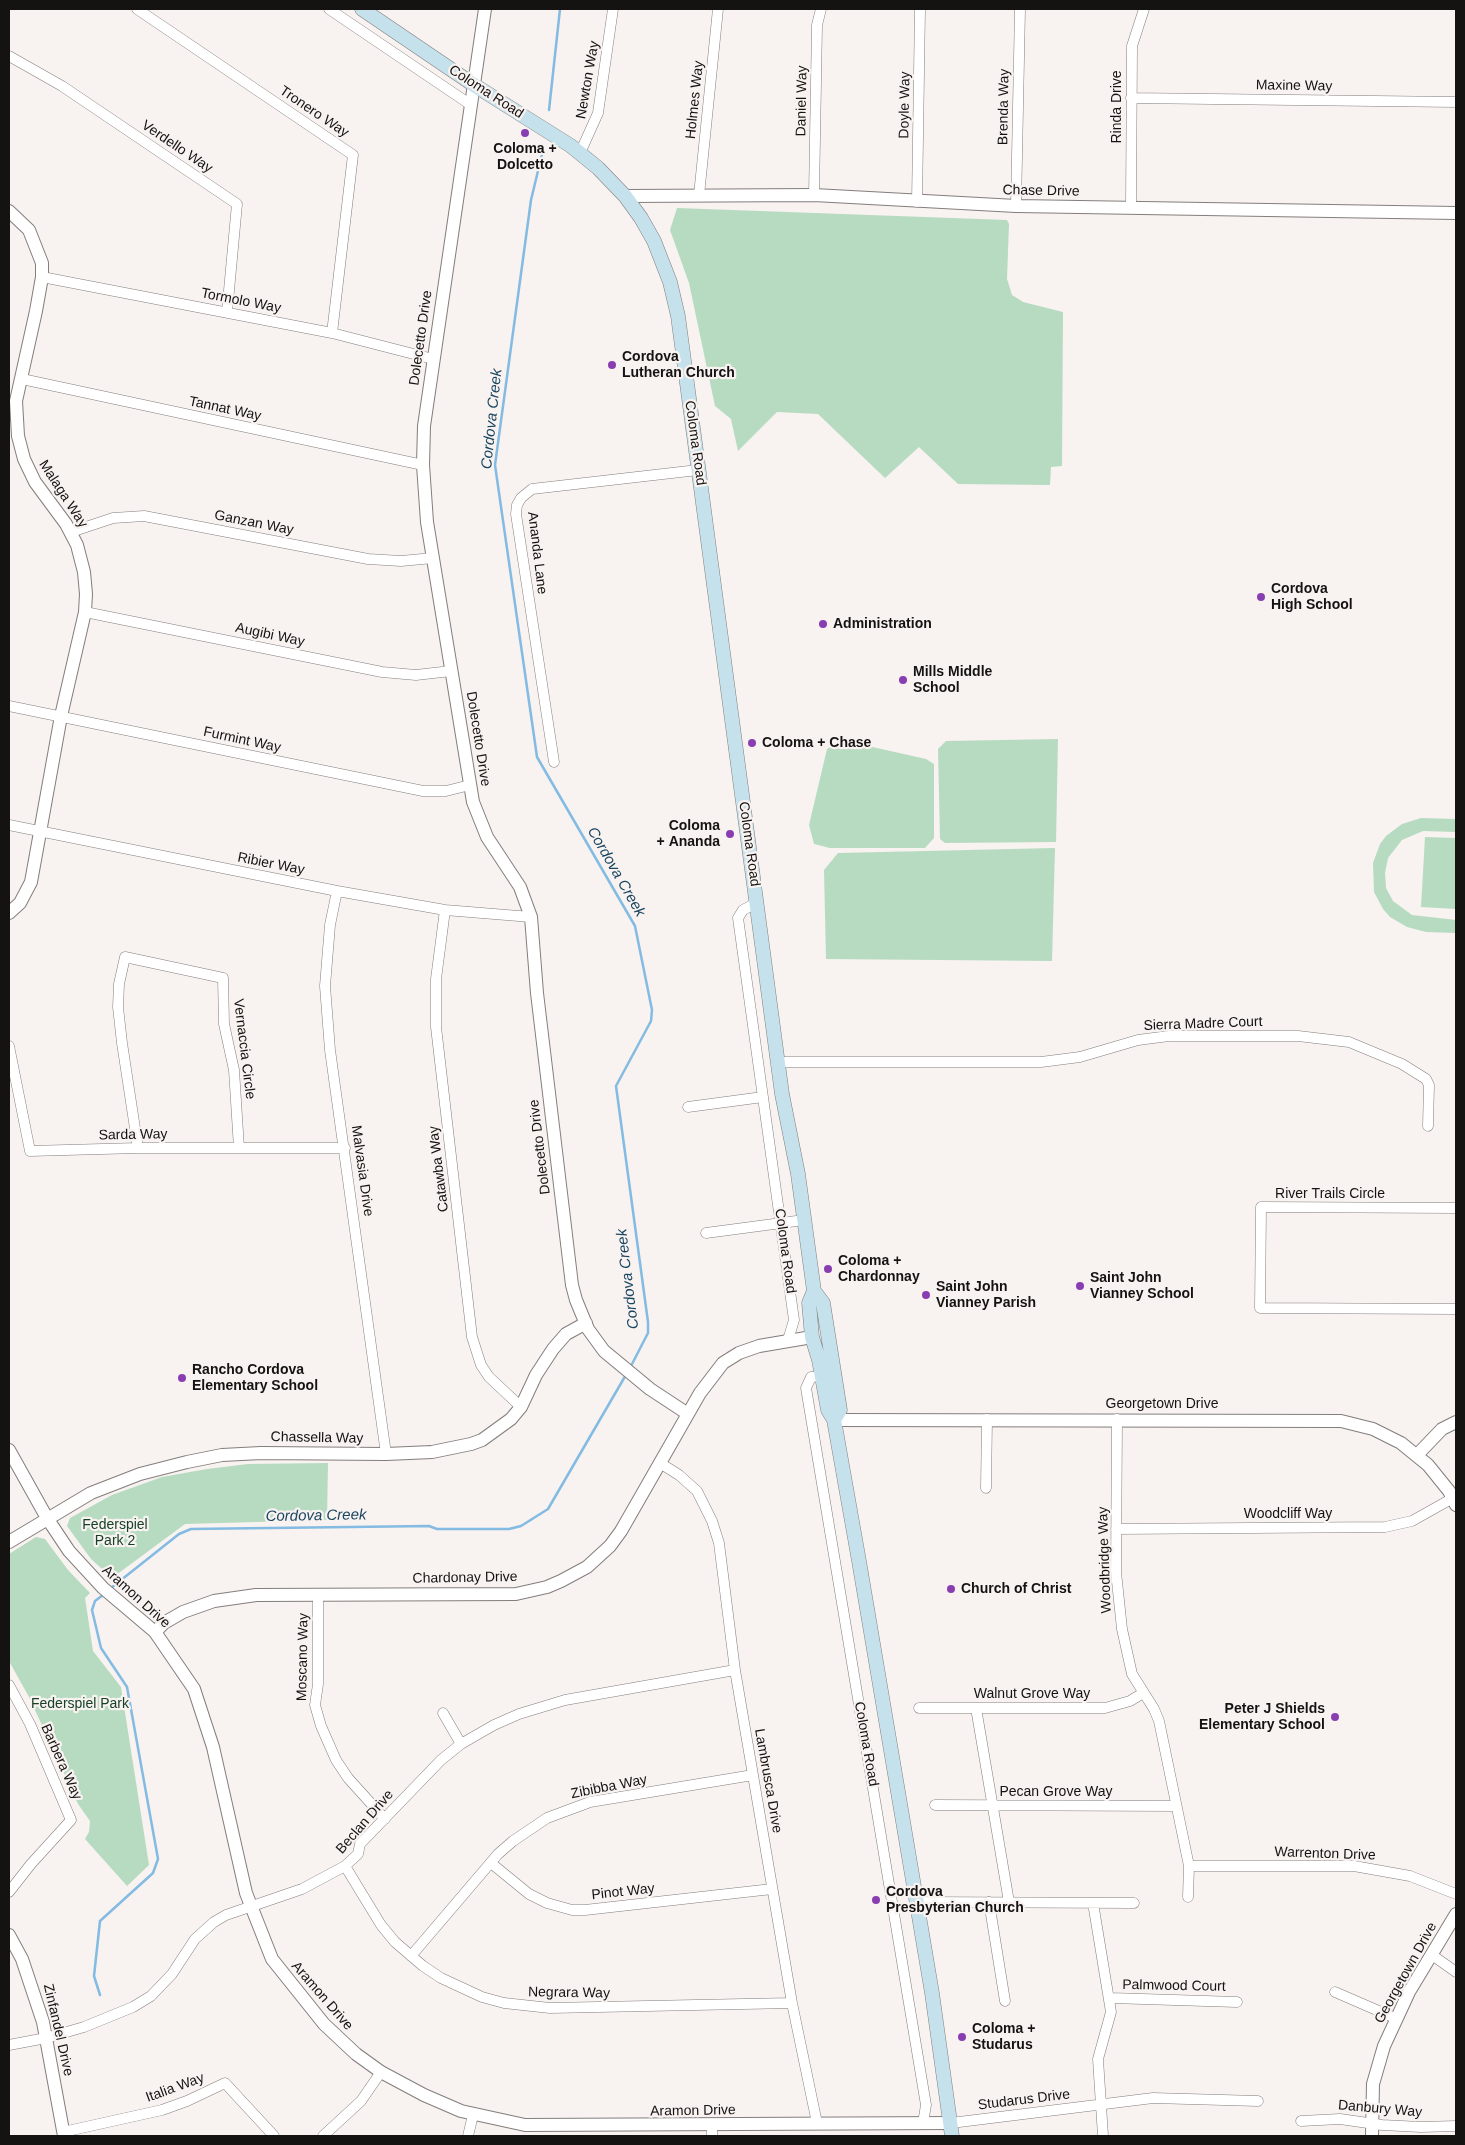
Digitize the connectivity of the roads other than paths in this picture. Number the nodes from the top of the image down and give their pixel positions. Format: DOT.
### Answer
graph roads {
  1 [pos="137,9"];
  2 [pos="328,9"];
  3 [pos="362,9"];
  4 [pos="485,9"];
  5 [pos="613,9"];
  6 [pos="718,9"];
  7 [pos="820,9"];
  8 [pos="920,9"];
  9 [pos="1020,9"];
  10 [pos="1144,9"];
  11 [pos="9,56"];
  12 [pos="474,84"];
  13 [pos="1131,98"];
  14 [pos="1456,102"];
  15 [pos="471,104"];
  16 [pos="580,153"];
  17 [pos="699,195"];
  18 [pos="814,195"];
  19 [pos="626,196"];
  20 [pos="917,202"];
  21 [pos="1016,206"];
  22 [pos="1131,207"];
  23 [pos="9,211"];
  24 [pos="1456,213"];
  25 [pos="42,277"];
  26 [pos="227,312"];
  27 [pos="332,333"];
  28 [pos="433,359"];
  29 [pos="22,380"];
  30 [pos="423,465"];
  31 [pos="698,470"];
  32 [pos="71,532"];
  33 [pos="433,558"];
  34 [pos="85,612"];
  35 [pos="451,672"];
  36 [pos="9,706"];
  37 [pos="61,716"];
  38 [pos="554,762"];
  39 [pos="470,785"];
  40 [pos="9,825"];
  41 [pos="41,832"];
  42 [pos="337,891"];
  43 [pos="756,903"];
  44 [pos="445,910"];
  45 [pos="9,913"];
  46 [pos="531,917"];
  47 [pos="9,1046"];
  48 [pos="778,1062"];
  49 [pos="763,1097"];
  50 [pos="688,1107"];
  51 [pos="1428,1126"];
  52 [pos="138,1148"];
  53 [pos="239,1148"];
  54 [pos="345,1148"];
  55 [pos="1456,1208"];
  56 [pos="804,1220"];
  57 [pos="781,1223"];
  58 [pos="706,1233"];
  59 [pos="814,1291"];
  60 [pos="824,1307"];
  61 [pos="1456,1309"];
  62 [pos="586,1323"];
  63 [pos="812,1337"];
  64 [pos="788,1340"];
  65 [pos="822,1376"];
  66 [pos="521,1407"];
  67 [pos="688,1414"];
  68 [pos="987,1419"];
  69 [pos="1117,1419"];
  70 [pos="834,1420"];
  71 [pos="1456,1422"];
  72 [pos="9,1450"];
  73 [pos="386,1454"];
  74 [pos="1417,1455"];
  75 [pos="660,1463"];
  76 [pos="986,1488"];
  77 [pos="1454,1501"];
  78 [pos="47,1518"];
  79 [pos="1116,1529"];
  80 [pos="9,1542"];
  81 [pos="318,1594"];
  82 [pos="155,1632"];
  83 [pos="735,1670"];
  84 [pos="9,1685"];
  85 [pos="1143,1693"];
  86 [pos="919,1708"];
  87 [pos="976,1708"];
  88 [pos="443,1713"];
  89 [pos="461,1744"];
  90 [pos="753,1775"];
  91 [pos="935,1805"];
  92 [pos="993,1805"];
  93 [pos="1176,1806"];
  94 [pos="385,1819"];
  95 [pos="490,1863"];
  96 [pos="345,1866"];
  97 [pos="1188,1866"];
  98 [pos="772,1889"];
  99 [pos="9,1892"];
  100 [pos="1456,1894"];
  101 [pos="1188,1897"];
  102 [pos="917,1902"];
  103 [pos="989,1902"];
  104 [pos="1009,1902"];
  105 [pos="1093,1903"];
  106 [pos="1134,1903"];
  107 [pos="250,1906"];
  108 [pos="1456,1914"];
  109 [pos="9,1935"];
  110 [pos="1432,1955"];
  111 [pos="411,1956"];
  112 [pos="1456,1972"];
  113 [pos="1335,1992"];
  114 [pos="1111,1998"];
  115 [pos="1005,2001"];
  116 [pos="1237,2002"];
  117 [pos="792,2004"];
  118 [pos="1395,2018"];
  119 [pos="46,2038"];
  120 [pos="9,2045"];
  121 [pos="381,2072"];
  122 [pos="1258,2102"];
  123 [pos="1101,2104"];
  124 [pos="474,2115"];
  125 [pos="1301,2121"];
  126 [pos="817,2123"];
  127 [pos="923,2123"];
  128 [pos="1372,2123"];
  129 [pos="1456,2126"];
  130 [pos="951,2130"];
  131 [pos="712,2131"];
  132 [pos="64,2134"];
  133 [pos="274,2136"];
  134 [pos="323,2136"];
  135 [pos="468,2136"];
  136 [pos="1103,2136"];
  137 [pos="1372,2136"];
  1 -- 27 [label="street, Tronero Way"];
  2 -- 15 [label="street"];
  3 -- 12 [label="main road, Coloma Road"];
  4 -- 12 [label="street, Dolecetto Drive"];
  5 -- 16 [label="street, Newton Way"];
  6 -- 17 [label="street, Holmes Way"];
  7 -- 18 [label="street, Daniel Way"];
  8 -- 20 [label="street, Doyle Way"];
  9 -- 21 [label="street, Brenda Way"];
  10 -- 13 [label="street, Rinda Drive"];
  11 -- 26 [label="street, Verdello Way"];
  12 -- 15 [label="street, Dolecetto Drive"];
  12 -- 16 [label="main road, Coloma Road"];
  13 -- 14 [label="street, Maxine Way"];
  13 -- 22 [label="street, Rinda Drive"];
  15 -- 28 [label="street, Dolecetto Drive"];
  16 -- 19 [label="main road, Coloma Road"];
  17 -- 18 [label="street, Chase Drive"];
  17 -- 19 [label="street, Chase Drive"];
  18 -- 20 [label="street, Chase Drive"];
  19 -- 31 [label="main road, Coloma Road"];
  20 -- 21 [label="street, Chase Drive"];
  21 -- 22 [label="street, Chase Drive"];
  22 -- 24 [label="street, Chase Drive"];
  23 -- 25 [label="street, Malaga Way"];
  25 -- 26 [label="street, Tormolo Way"];
  25 -- 29 [label="street, Malaga Way"];
  26 -- 27 [label="street, Tormolo Way"];
  27 -- 28 [label="street, Tormolo Way"];
  28 -- 30 [label="street, Dolecetto Drive"];
  29 -- 30 [label="street, Tannat Way"];
  29 -- 32 [label="street, Malaga Way"];
  30 -- 33 [label="street, Dolecetto Drive"];
  31 -- 38 [label="street, Ananda Lane"];
  31 -- 43 [label="main road, Coloma Road"];
  32 -- 33 [label="street, Ganzan Way"];
  32 -- 34 [label="street, Malaga Way"];
  33 -- 35 [label="street, Dolecetto Drive"];
  34 -- 35 [label="street, Augibi Way"];
  34 -- 37 [label="street, Malaga Way"];
  35 -- 39 [label="street, Dolecetto Drive"];
  36 -- 37 [label="street, Furmint Way"];
  37 -- 39 [label="street, Furmint Way"];
  37 -- 41 [label="street, Malaga Way"];
  39 -- 46 [label="street, Dolecetto Drive"];
  40 -- 41 [label="street, Ribier Way"];
  41 -- 42 [label="street, Ribier Way"];
  41 -- 45 [label="street, Malaga Way"];
  42 -- 44 [label="street, Ribier Way"];
  42 -- 54 [label="street, Malvasia Drive"];
  43 -- 48 [label="main road, Coloma Road"];
  43 -- 49 [label="street, Coloma Road"];
  44 -- 46 [label="street, Ribier Way"];
  44 -- 66 [label="street, Catawba Way"];
  46 -- 62 [label="street, Dolecetto Drive"];
  47 -- 52 [label="street, Sarda Way"];
  48 -- 51 [label="street, Sierra Madre Court"];
  48 -- 56 [label="main road, Coloma Road"];
  49 -- 50 [label="street"];
  49 -- 57 [label="street, Coloma Road"];
  52 -- 53 [label="street, Sarda Way"];
  52 -- 53 [label="street, Vernaccia Circle"];
  53 -- 54 [label="street, Sarda Way"];
  54 -- 73 [label="street, Malvasia Drive"];
  55 -- 61 [label="street, River Trails Circle"];
  56 -- 57 [label="street"];
  56 -- 59 [label="main road, Coloma Road"];
  57 -- 58 [label="street"];
  57 -- 64 [label="street, Coloma Road"];
  59 -- 60 [label="main road, Coloma Road"];
  59 -- 63 [label="main road, Coloma Road"];
  60 -- 63 [label="main road"];
  60 -- 70 [label="main road, Coloma Road"];
  62 -- 66 [label="street, Chassella Way"];
  62 -- 67 [label="street, Dolecetto Drive"];
  63 -- 64 [label="street, Chardonay Drive"];
  63 -- 65 [label="main road, Coloma Road"];
  64 -- 67 [label="street, Chardonay Drive"];
  65 -- 70 [label="main road, Coloma Road"];
  65 -- 127 [label="street, Coloma Road"];
  66 -- 73 [label="street, Chassella Way"];
  67 -- 75 [label="street, Chardonay Drive"];
  68 -- 69 [label="street, Georgetown Drive"];
  68 -- 70 [label="street, Georgetown Drive"];
  68 -- 76 [label="street"];
  69 -- 74 [label="street, Georgetown Drive"];
  69 -- 79 [label="street, Woodbridge Way"];
  70 -- 102 [label="main road, Coloma Road"];
  71 -- 74 [label="street"];
  72 -- 78 [label="street, Aramon Drive"];
  73 -- 78 [label="street, Chassella Way"];
  74 -- 77 [label="street, Georgetown Drive"];
  75 -- 81 [label="street, Chardonay Drive"];
  75 -- 83 [label="street, Lambrusca Drive"];
  77 -- 79 [label="street, Woodcliff Way"];
  78 -- 80 [label="street, Chassella Way"];
  78 -- 82 [label="street, Aramon Drive"];
  79 -- 85 [label="street, Woodbridge Way"];
  81 -- 82 [label="street, Chardonay Drive"];
  81 -- 94 [label="street, Moscano Way"];
  82 -- 107 [label="street, Aramon Drive"];
  83 -- 89 [label="street, Beclan Drive"];
  83 -- 90 [label="street, Lambrusca Drive"];
  84 -- 99 [label="street, Barbera Way"];
  85 -- 87 [label="street, Walnut Grove Way"];
  85 -- 93 [label="street, Woodbridge Way"];
  86 -- 87 [label="street, Walnut Grove Way"];
  87 -- 92 [label="street"];
  88 -- 89 [label="street"];
  89 -- 94 [label="street, Beclan Drive"];
  90 -- 95 [label="street, Zibibba Way"];
  90 -- 98 [label="street, Lambrusca Drive"];
  91 -- 92 [label="street, Pecan Grove Way"];
  92 -- 93 [label="street, Pecan Grove Way"];
  92 -- 104 [label="street"];
  93 -- 97 [label="street, Woodbridge Way"];
  94 -- 96 [label="street, Beclan Drive"];
  95 -- 98 [label="street, Pinot Way"];
  95 -- 111 [label="street, Zibibba Way"];
  96 -- 107 [label="street, Beclan Drive"];
  96 -- 111 [label="street, Negrara Way"];
  97 -- 100 [label="street, Warrenton Drive"];
  97 -- 101 [label="street, Woodbridge Way"];
  98 -- 117 [label="street, Lambrusca Drive"];
  102 -- 103 [label="street"];
  102 -- 130 [label="main road, Coloma Road"];
  103 -- 104 [label="street"];
  103 -- 115 [label="street"];
  104 -- 105 [label="street"];
  105 -- 106 [label="street"];
  105 -- 114 [label="street"];
  107 -- 119 [label="street, Beclan Drive"];
  107 -- 121 [label="street, Aramon Drive"];
  108 -- 110 [label="street, Georgetown Drive"];
  109 -- 119 [label="street, Zinfandel Drive"];
  110 -- 112 [label="street"];
  110 -- 118 [label="street, Georgetown Drive"];
  111 -- 117 [label="street, Negrara Way"];
  113 -- 118 [label="street"];
  114 -- 116 [label="street, Palmwood Court"];
  114 -- 123 [label="street"];
  117 -- 126 [label="street, Lambrusca Drive"];
  118 -- 128 [label="street, Georgetown Drive"];
  119 -- 120 [label="street, Beclan Drive"];
  119 -- 132 [label="street, Zinfandel Drive"];
  121 -- 124 [label="street, Aramon Drive"];
  121 -- 134 [label="street"];
  122 -- 123 [label="street, Studarus Drive"];
  123 -- 130 [label="street, Studarus Drive"];
  123 -- 136 [label="street"];
  124 -- 131 [label="street, Aramon Drive"];
  124 -- 135 [label="street"];
  125 -- 128 [label="street, Danbury Way"];
  126 -- 127 [label="street, Aramon Drive"];
  126 -- 131 [label="street, Aramon Drive"];
  127 -- 130 [label="street, Aramon Drive"];
  128 -- 129 [label="street, Danbury Way"];
  128 -- 137 [label="street, Georgetown Drive"];
  132 -- 133 [label="street, Italia Way"];
}
